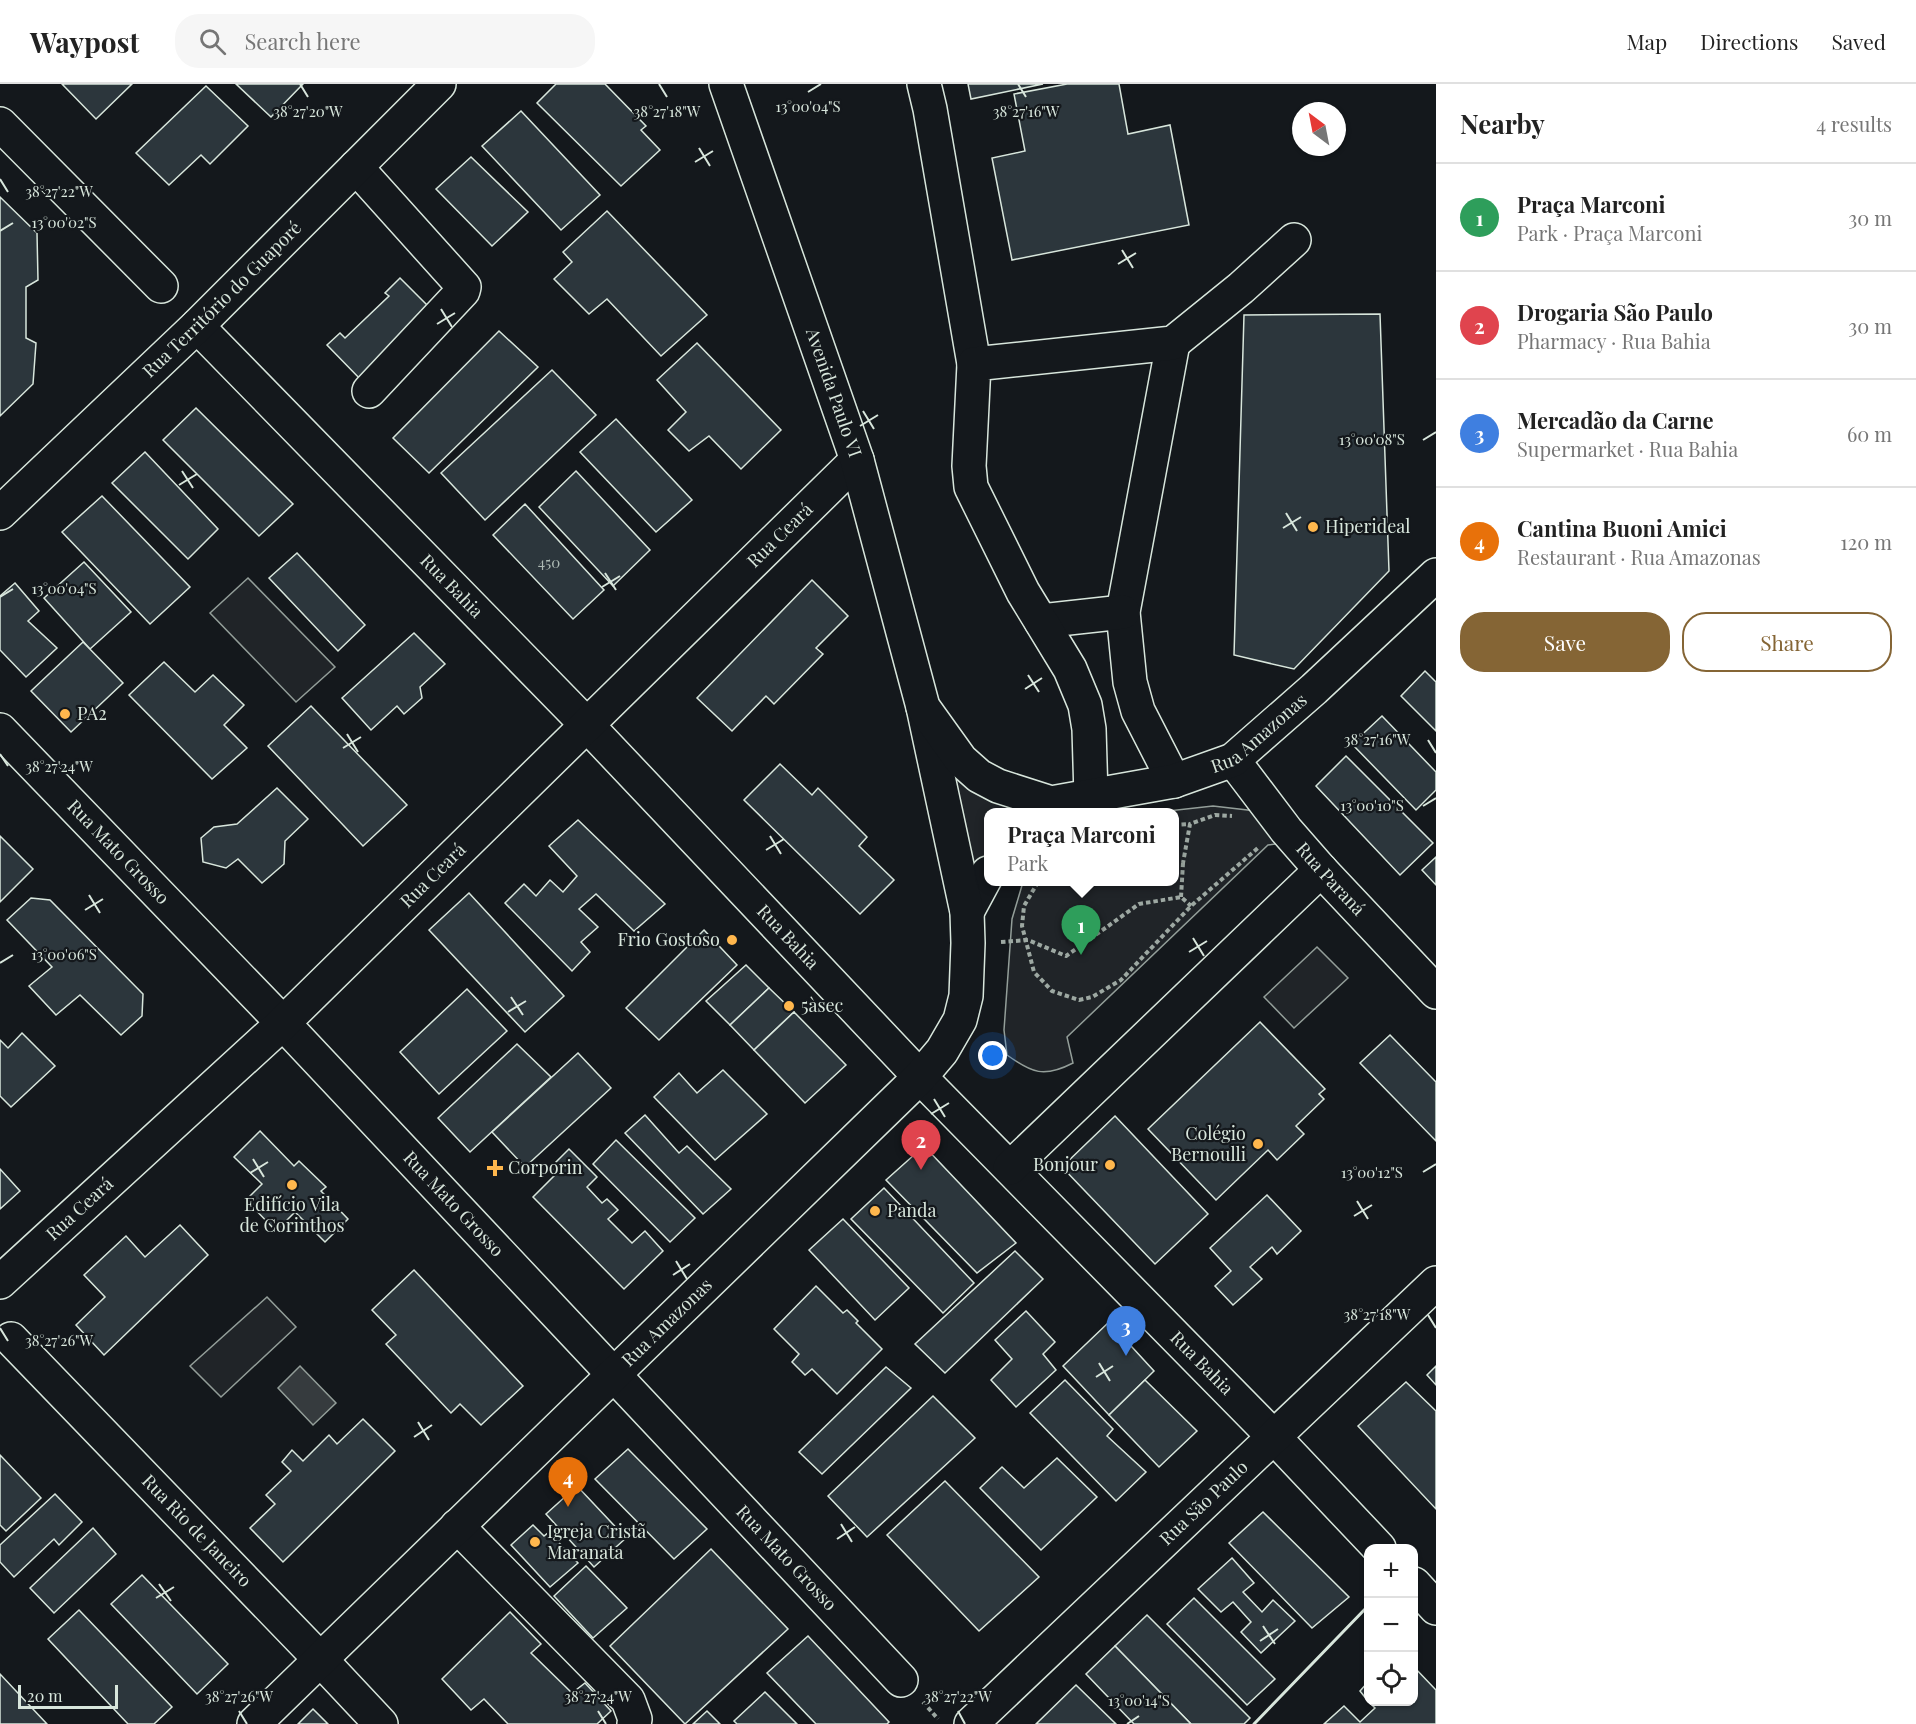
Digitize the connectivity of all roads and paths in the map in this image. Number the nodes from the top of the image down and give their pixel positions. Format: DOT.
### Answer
graph roads {
  1 [pos="439,84"];
  2 [pos="726,84"];
  3 [pos="924,84"];
  4 [pos="0,124"];
  5 [pos="356,167"];
  6 [pos="1294,240"];
  7 [pos="161,286"];
  8 [pos="197,326"];
  9 [pos="1173,343"];
  10 [pos="974,364"];
  11 [pos="369,391"];
  12 [pos="857,460"];
  13 [pos="0,513"];
  14 [pos="1436,574"];
  15 [pos="1123,612"];
  16 [pos="1041,621"];
  17 [pos="923,707"];
  18 [pos="1137,711"];
  19 [pos="1088,719"];
  20 [pos="587,725"];
  21 [pos="0,730"];
  22 [pos="1233,760"];
  23 [pos="1174,781"];
  24 [pos="1091,796"];
  25 [pos="1045,808"];
  26 [pos="1241,818"];
  27 [pos="1190,824"];
  28 [pos="1179,825"];
  29 [pos="1260,847"];
  30 [pos="1179,863"];
  31 [pos="1183,863"];
  32 [pos="1321,870"];
  33 [pos="984,883"];
  34 [pos="1036,886"];
  35 [pos="1181,897"];
  36 [pos="1191,906"];
  37 [pos="967,928"];
  38 [pos="1026,940"];
  39 [pos="1436,992"];
  40 [pos="283,1023"];
  41 [pos="920,1077"];
  42 [pos="1010,1168"];
  43 [pos="0,1282"];
  44 [pos="1436,1283"];
  45 [pos="11,1339"];
  46 [pos="613,1374"];
  47 [pos="1274,1437"];
  48 [pos="457,1526"];
  49 [pos="1376,1544"];
  50 [pos="1418,1589"];
  51 [pos="1436,1608"];
  52 [pos="320,1659"];
  53 [pos="901,1680"];
  54 [pos="254,1724"];
  55 [pos="381,1724"];
  56 [pos="634,1724"];
  57 [pos="971,1724"];
  1 -- 5 [label="street, Rua Território do Guaporé"];
  2 -- 12 [label="street, Avenida Paulo VI"];
  3 -- 10 [label="street"];
  4 -- 7 [label="street"];
  5 -- 8 [label="street, Rua Território do Guaporé"];
  5 -- 11 [label="street"];
  6 -- 9 [label="street"];
  8 -- 13 [label="street, Rua Território do Guaporé"];
  8 -- 20 [label="street, Rua Bahia"];
  9 -- 10 [label="street"];
  9 -- 15 [label="street"];
  10 -- 16 [label="street"];
  12 -- 17 [label="street, Avenida Paulo VI"];
  12 -- 20 [label="street, Rua Ceará"];
  14 -- 22 [label="street, Rua Amazonas"];
  15 -- 16 [label="street"];
  15 -- 18 [label="street"];
  16 -- 19 [label="street"];
  17 -- 25 [label="street, Avenida Paulo VI"];
  17 -- 37 [label="street, Avenida Paulo VI"];
  18 -- 19 [label="street"];
  18 -- 23 [label="street"];
  19 -- 24 [label="street"];
  20 -- 40 [label="street, Rua Ceará"];
  20 -- 41 [label="street, Rua Bahia"];
  21 -- 40 [label="street, Rua Mato Grosso"];
  22 -- 23 [label="street, Rua Amazonas"];
  22 -- 32 [label="street, Rua Paraná"];
  23 -- 24 [label="street, Rua Amazonas"];
  24 -- 25 [label="street, Rua Amazonas"];
  26 -- 27 [label="path"];
  27 -- 28 [label="path"];
  27 -- 31 [label="path"];
  29 -- 36 [label="path"];
  30 -- 31 [label="path"];
  31 -- 35 [label="path"];
  32 -- 39 [label="street, Rua Paraná"];
  32 -- 42 [label="street"];
  33 -- 37 [label="street, Rua Amazonas"];
  34 -- 38 [label="path"];
  35 -- 36 [label="path"];
  35 -- 38 [label="path"];
  36 -- 38 [label="path"];
  37 -- 38 [label="path"];
  37 -- 41 [label="street, Rua Amazonas"];
  40 -- 43 [label="street, Rua Ceará"];
  40 -- 46 [label="street, Rua Mato Grosso"];
  41 -- 42 [label="street, Rua Bahia"];
  41 -- 46 [label="street, Rua Amazonas"];
  42 -- 47 [label="street, Rua Bahia"];
  44 -- 47 [label="street, Rua São Paulo"];
  45 -- 52 [label="street, Rua Rio de Janeiro"];
  46 -- 48 [label="street, Rua Amazonas"];
  46 -- 53 [label="street, Rua Mato Grosso"];
  47 -- 49 [label="street, Rua Bahia"];
  47 -- 57 [label="street, Rua São Paulo"];
  48 -- 52 [label="street, Rua Amazonas"];
  48 -- 56 [label="street"];
  50 -- 51 [label="street"];
  52 -- 54 [label="street, Rua Amazonas"];
  52 -- 55 [label="street, Rua Rio de Janeiro"];
}
